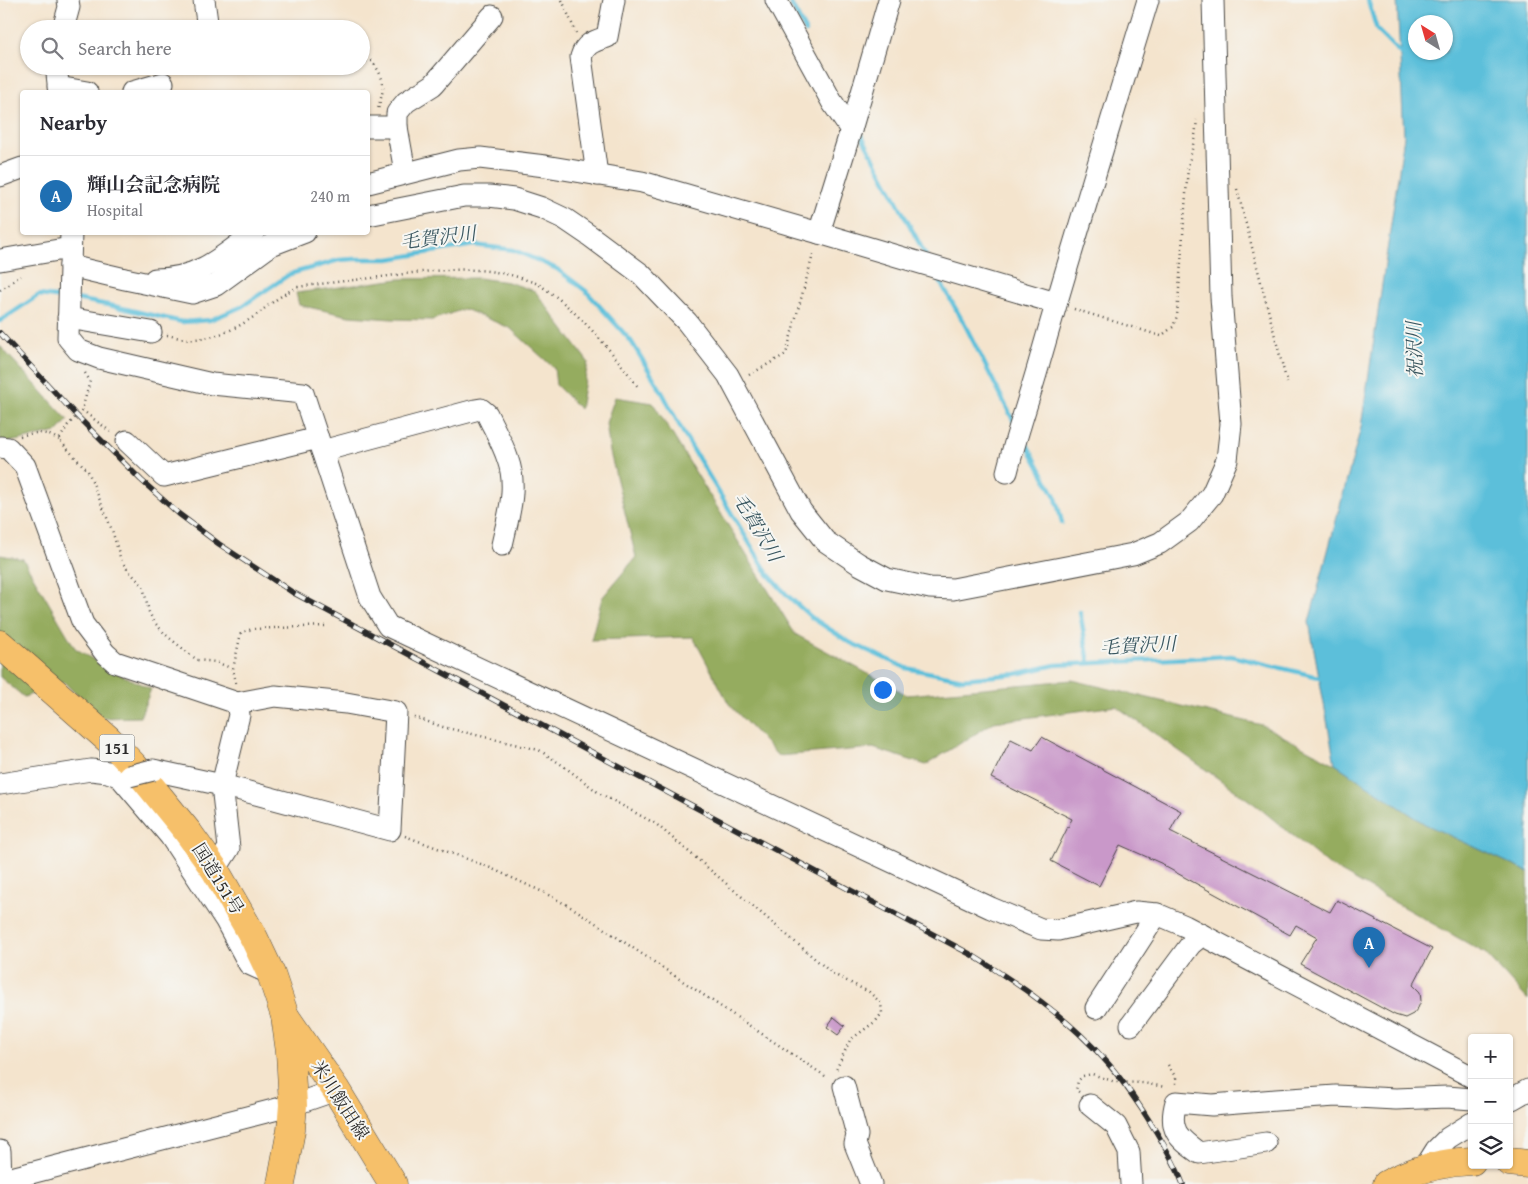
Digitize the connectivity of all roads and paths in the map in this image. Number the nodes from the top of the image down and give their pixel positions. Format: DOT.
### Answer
graph roads {
  1 [pos="68,0"];
  2 [pos="204,0"];
  3 [pos="562,0"];
  4 [pos="614,0"];
  5 [pos="776,0"];
  6 [pos="889,0"];
  7 [pos="1148,0"];
  8 [pos="1213,0"];
  9 [pos="492,16"];
  10 [pos="65,20"];
  11 [pos="207,20"];
  12 [pos="581,57"];
  13 [pos="370,61"];
  14 [pos="58,82"];
  15 [pos="163,83"];
  16 [pos="81,90"];
  17 [pos="139,90"];
  18 [pos="1197,118"];
  19 [pos="372,127"];
  20 [pos="397,127"];
  21 [pos="851,130"];
  22 [pos="20,169"];
  23 [pos="406,172"];
  24 [pos="596,175"];
  25 [pos="0,176"];
  26 [pos="370,182"];
  27 [pos="1237,188"];
  28 [pos="370,215"];
  29 [pos="819,232"];
  30 [pos="251,235"];
  31 [pos="297,235"];
  32 [pos="70,256"];
  33 [pos="0,260"];
  34 [pos="125,279"];
  35 [pos="1056,303"];
  36 [pos="68,315"];
  37 [pos="151,332"];
  38 [pos="79,368"];
  39 [pos="1288,383"];
  40 [pos="732,384"];
  41 [pos="638,387"];
  42 [pos="82,410"];
  43 [pos="60,440"];
  44 [pos="127,441"];
  45 [pos="9,442"];
  46 [pos="320,444"];
  47 [pos="1008,472"];
  48 [pos="502,545"];
  49 [pos="326,626"];
  50 [pos="0,644"];
  51 [pos="233,669"];
  52 [pos="237,693"];
  53 [pos="396,712"];
  54 [pos="124,776"];
  55 [pos="0,784"];
  56 [pos="222,785"];
  57 [pos="390,830"];
  58 [pos="215,870"];
  59 [pos="1157,914"];
  60 [pos="1202,935"];
  61 [pos="271,974"];
  62 [pos="1096,1008"];
  63 [pos="285,1016"];
  64 [pos="1131,1025"];
  65 [pos="1468,1075"];
  66 [pos="836,1082"];
  67 [pos="1168,1088"];
  68 [pos="336,1090"];
  69 [pos="1083,1097"];
  70 [pos="1468,1099"];
  71 [pos="293,1105"];
  72 [pos="1470,1124"];
  73 [pos="1266,1143"];
  74 [pos="0,1150"];
  75 [pos="1468,1161"];
  76 [pos="1513,1162"];
  77 [pos="1528,1164"];
  78 [pos="1424,1169"];
  79 [pos="1,1180"];
  80 [pos="281,1184"];
  81 [pos="392,1184"];
  82 [pos="871,1184"];
  83 [pos="1131,1184"];
  84 [pos="1388,1184"];
  1 -- 10 [label="street"];
  2 -- 11 [label="street"];
  3 -- 12 [label="path"];
  4 -- 12 [label="street"];
  5 -- 21 [label="street"];
  6 -- 21 [label="street"];
  7 -- 35 [label="street"];
  8 -- 40 [label="street"];
  9 -- 20 [label="street"];
  12 -- 24 [label="street"];
  13 -- 19 [label="path"];
  14 -- 16 [label="street"];
  15 -- 17 [label="street"];
  18 -- 35 [label="path"];
  19 -- 20 [label="street"];
  20 -- 23 [label="street"];
  21 -- 29 [label="street"];
  22 -- 25 [label="street"];
  23 -- 24 [label="street"];
  23 -- 26 [label="street"];
  24 -- 29 [label="street"];
  27 -- 39 [label="path"];
  28 -- 40 [label="street"];
  29 -- 35 [label="street"];
  29 -- 40 [label="path"];
  30 -- 34 [label="street"];
  31 -- 34 [label="street"];
  32 -- 33 [label="street"];
  32 -- 34 [label="street"];
  32 -- 36 [label="street"];
  35 -- 47 [label="street"];
  36 -- 37 [label="street"];
  36 -- 46 [label="street"];
  37 -- 41 [label="path"];
  38 -- 42 [label="path"];
  42 -- 43 [label="path"];
  42 -- 44 [label="path"];
  43 -- 45 [label="path"];
  43 -- 51 [label="path"];
  44 -- 46 [label="street"];
  45 -- 52 [label="street"];
  46 -- 48 [label="street"];
  46 -- 59 [label="street"];
  49 -- 51 [label="path"];
  50 -- 58 [label="main road, 国道151号 / 151"];
  51 -- 52 [label="path"];
  52 -- 53 [label="street"];
  52 -- 56 [label="street"];
  53 -- 57 [label="street"];
  53 -- 66 [label="path"];
  54 -- 55 [label="street"];
  54 -- 56 [label="street, bridge"];
  54 -- 61 [label="street"];
  56 -- 57 [label="street"];
  56 -- 58 [label="street"];
  57 -- 66 [label="path"];
  58 -- 61 [label="main road, 国道151号 / 151"];
  59 -- 60 [label="street"];
  59 -- 62 [label="street"];
  60 -- 64 [label="street"];
  60 -- 65 [label="street"];
  61 -- 63 [label="main road, 国道151号 / 151"];
  63 -- 68 [label="main road, 米川飯田線"];
  63 -- 71 [label="main road, 国道151号 / 151"];
  66 -- 82 [label="street"];
  67 -- 69 [label="path"];
  68 -- 71 [label="street"];
  68 -- 81 [label="main road, 米川飯田線"];
  69 -- 83 [label="street"];
  70 -- 73 [label="street"];
  71 -- 79 [label="street"];
  71 -- 80 [label="main road, 国道151号 / 151"];
  72 -- 78 [label="street"];
  74 -- 79 [label="street"];
  75 -- 78 [label="main road"];
  76 -- 77 [label="main road"];
  78 -- 84 [label="main road"];
}
